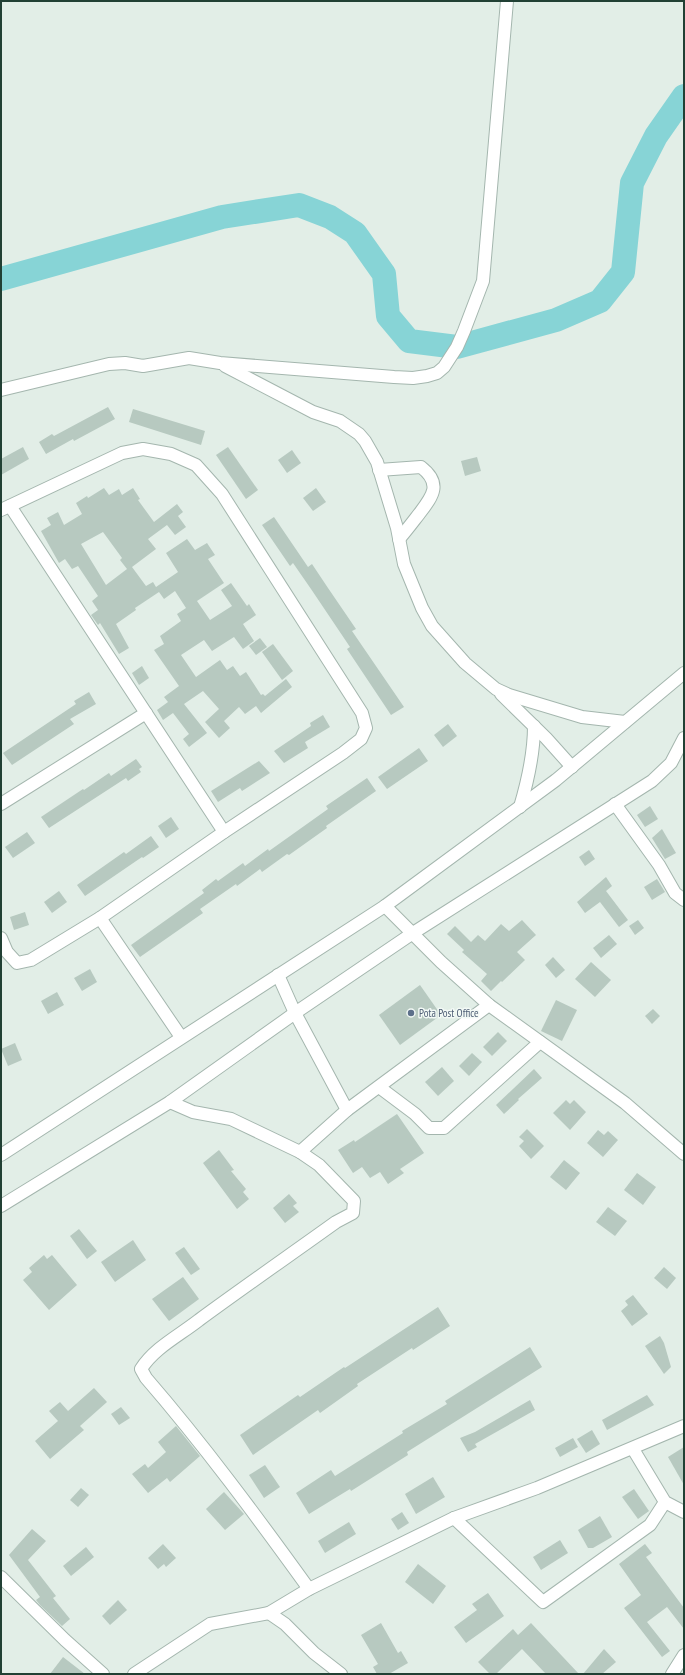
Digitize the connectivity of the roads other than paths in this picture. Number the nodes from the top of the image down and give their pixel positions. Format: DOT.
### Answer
graph roads {
  1 [pos="507,1"];
  2 [pos="220,363"];
  3 [pos="1,390"];
  4 [pos="379,470"];
  5 [pos="6,508"];
  6 [pos="399,539"];
  7 [pos="684,673"];
  8 [pos="496,689"];
  9 [pos="146,713"];
  10 [pos="626,722"];
  11 [pos="534,726"];
  12 [pos="684,738"];
  13 [pos="572,767"];
  14 [pos="1,804"];
  15 [pos="615,804"];
  16 [pos="520,807"];
  17 [pos="224,832"];
  18 [pos="684,900"];
  19 [pos="385,906"];
  20 [pos="100,918"];
  21 [pos="413,933"];
  22 [pos="1,938"];
  23 [pos="278,975"];
  24 [pos="489,1005"];
  25 [pos="295,1013"];
  26 [pos="181,1037"];
  27 [pos="540,1042"];
  28 [pos="379,1087"];
  29 [pos="170,1102"];
  30 [pos="347,1110"];
  31 [pos="300,1152"];
  32 [pos="684,1154"];
  33 [pos="1,1155"];
  34 [pos="1,1206"];
  35 [pos="684,1426"];
  36 [pos="633,1449"];
  37 [pos="665,1502"];
  38 [pos="684,1512"];
  39 [pos="454,1518"];
  40 [pos="1,1577"];
  41 [pos="309,1589"];
  42 [pos="268,1612"];
  43 [pos="684,1655"];
  44 [pos="103,1674"];
  45 [pos="136,1674"];
  46 [pos="341,1674"];
  47 [pos="672,1674"];
  1 -- 2 [label="street"];
  2 -- 3 [label="street"];
  2 -- 4 [label="street"];
  4 -- 6 [label="street"];
  4 -- 6 [label="street"];
  5 -- 9 [label="street"];
  5 -- 17 [label="street"];
  6 -- 8 [label="street"];
  7 -- 10 [label="street"];
  8 -- 10 [label="street"];
  8 -- 11 [label="street"];
  9 -- 14 [label="street"];
  9 -- 17 [label="street"];
  10 -- 13 [label="street"];
  11 -- 13 [label="street"];
  11 -- 16 [label="street"];
  12 -- 15 [label="street"];
  13 -- 16 [label="street"];
  15 -- 18 [label="street"];
  15 -- 21 [label="street"];
  16 -- 19 [label="street"];
  17 -- 20 [label="street"];
  19 -- 21 [label="street"];
  19 -- 23 [label="street"];
  20 -- 22 [label="street"];
  20 -- 26 [label="street"];
  21 -- 24 [label="street"];
  21 -- 25 [label="street"];
  23 -- 25 [label="street"];
  23 -- 26 [label="street"];
  24 -- 27 [label="street"];
  24 -- 28 [label="street"];
  25 -- 29 [label="street"];
  25 -- 30 [label="street"];
  26 -- 33 [label="street"];
  27 -- 28 [label="street"];
  27 -- 32 [label="street"];
  28 -- 30 [label="street"];
  29 -- 31 [label="street"];
  29 -- 34 [label="street"];
  30 -- 31 [label="street"];
  31 -- 41 [label="street"];
  35 -- 36 [label="street"];
  36 -- 37 [label="street"];
  36 -- 39 [label="street"];
  37 -- 38 [label="street"];
  37 -- 39 [label="street"];
  39 -- 41 [label="street"];
  40 -- 44 [label="street"];
  41 -- 42 [label="street"];
  42 -- 45 [label="street"];
  42 -- 46 [label="street"];
  43 -- 47 [label="street"];
}
